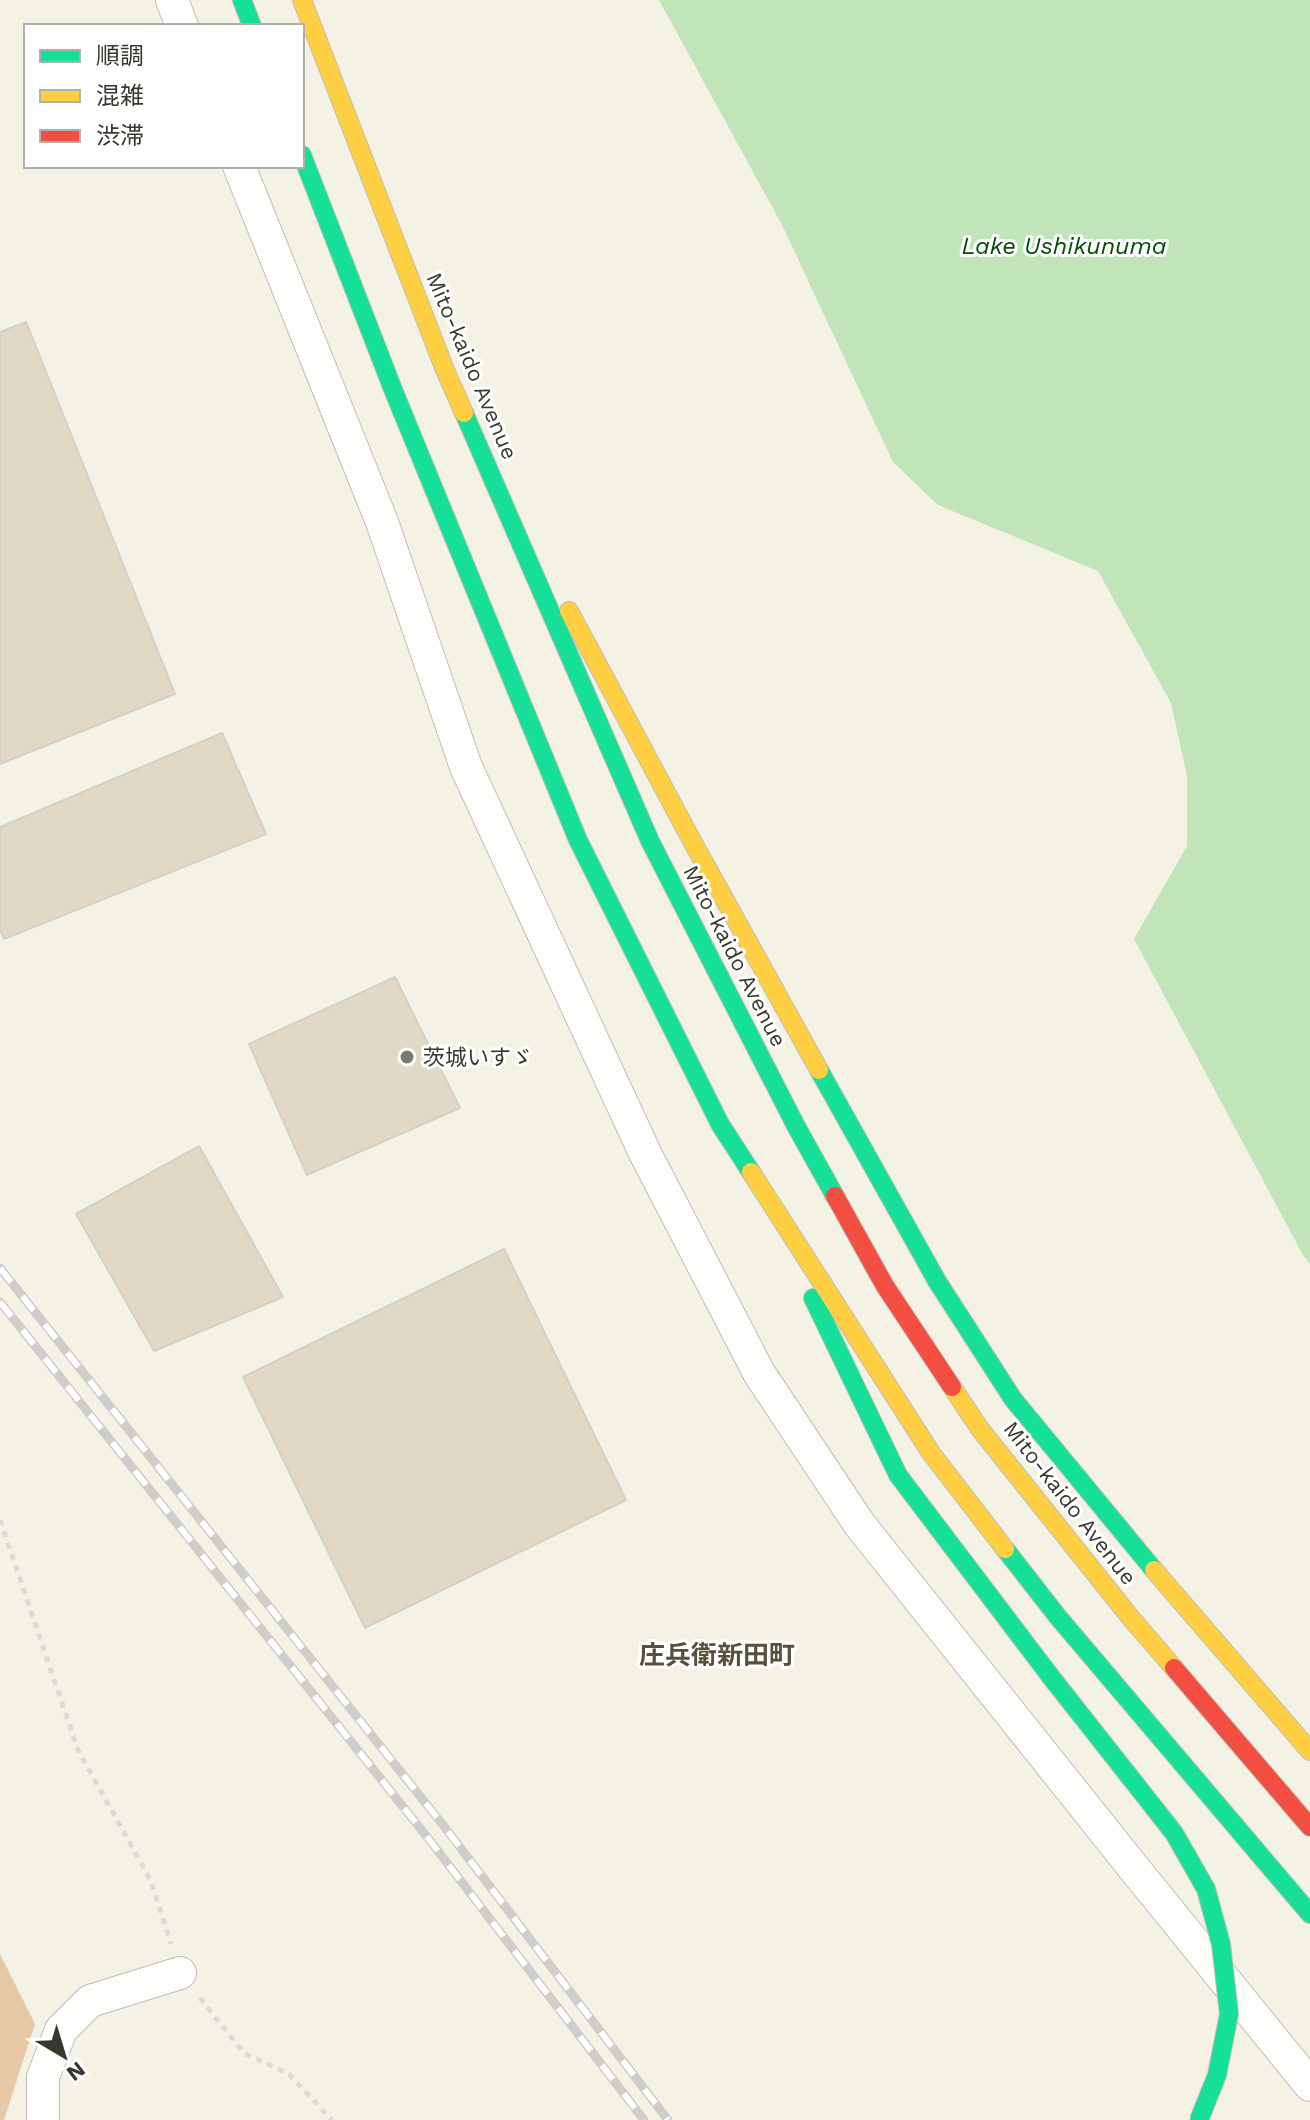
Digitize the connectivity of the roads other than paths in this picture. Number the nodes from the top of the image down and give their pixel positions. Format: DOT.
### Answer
graph roads {
  1 [pos="242,0"];
  2 [pos="302,0"];
  3 [pos="251,24"];
  4 [pos="304,160"];
  5 [pos="240,168"];
  6 [pos="473,432"];
  7 [pos="720,1124"];
  8 [pos="1310,1751"];
  9 [pos="1310,1827"];
  10 [pos="1310,1914"];
  11 [pos="180,1973"];
  12 [pos="1310,2085"];
  13 [pos="43,2120"];
  14 [pos="1199,2120"];
  1 -- 3 [label="main road"];
  2 -- 6 [label="main road, Mito-kaido Avenue"];
  4 -- 7 [label="main road"];
  5 -- 12 [label="street"];
  6 -- 8 [label="main road"];
  6 -- 9 [label="main road, Mito-kaido Avenue"];
  7 -- 10 [label="main road"];
  7 -- 14 [label="main road, bridge"];
  11 -- 13 [label="street"];
}
